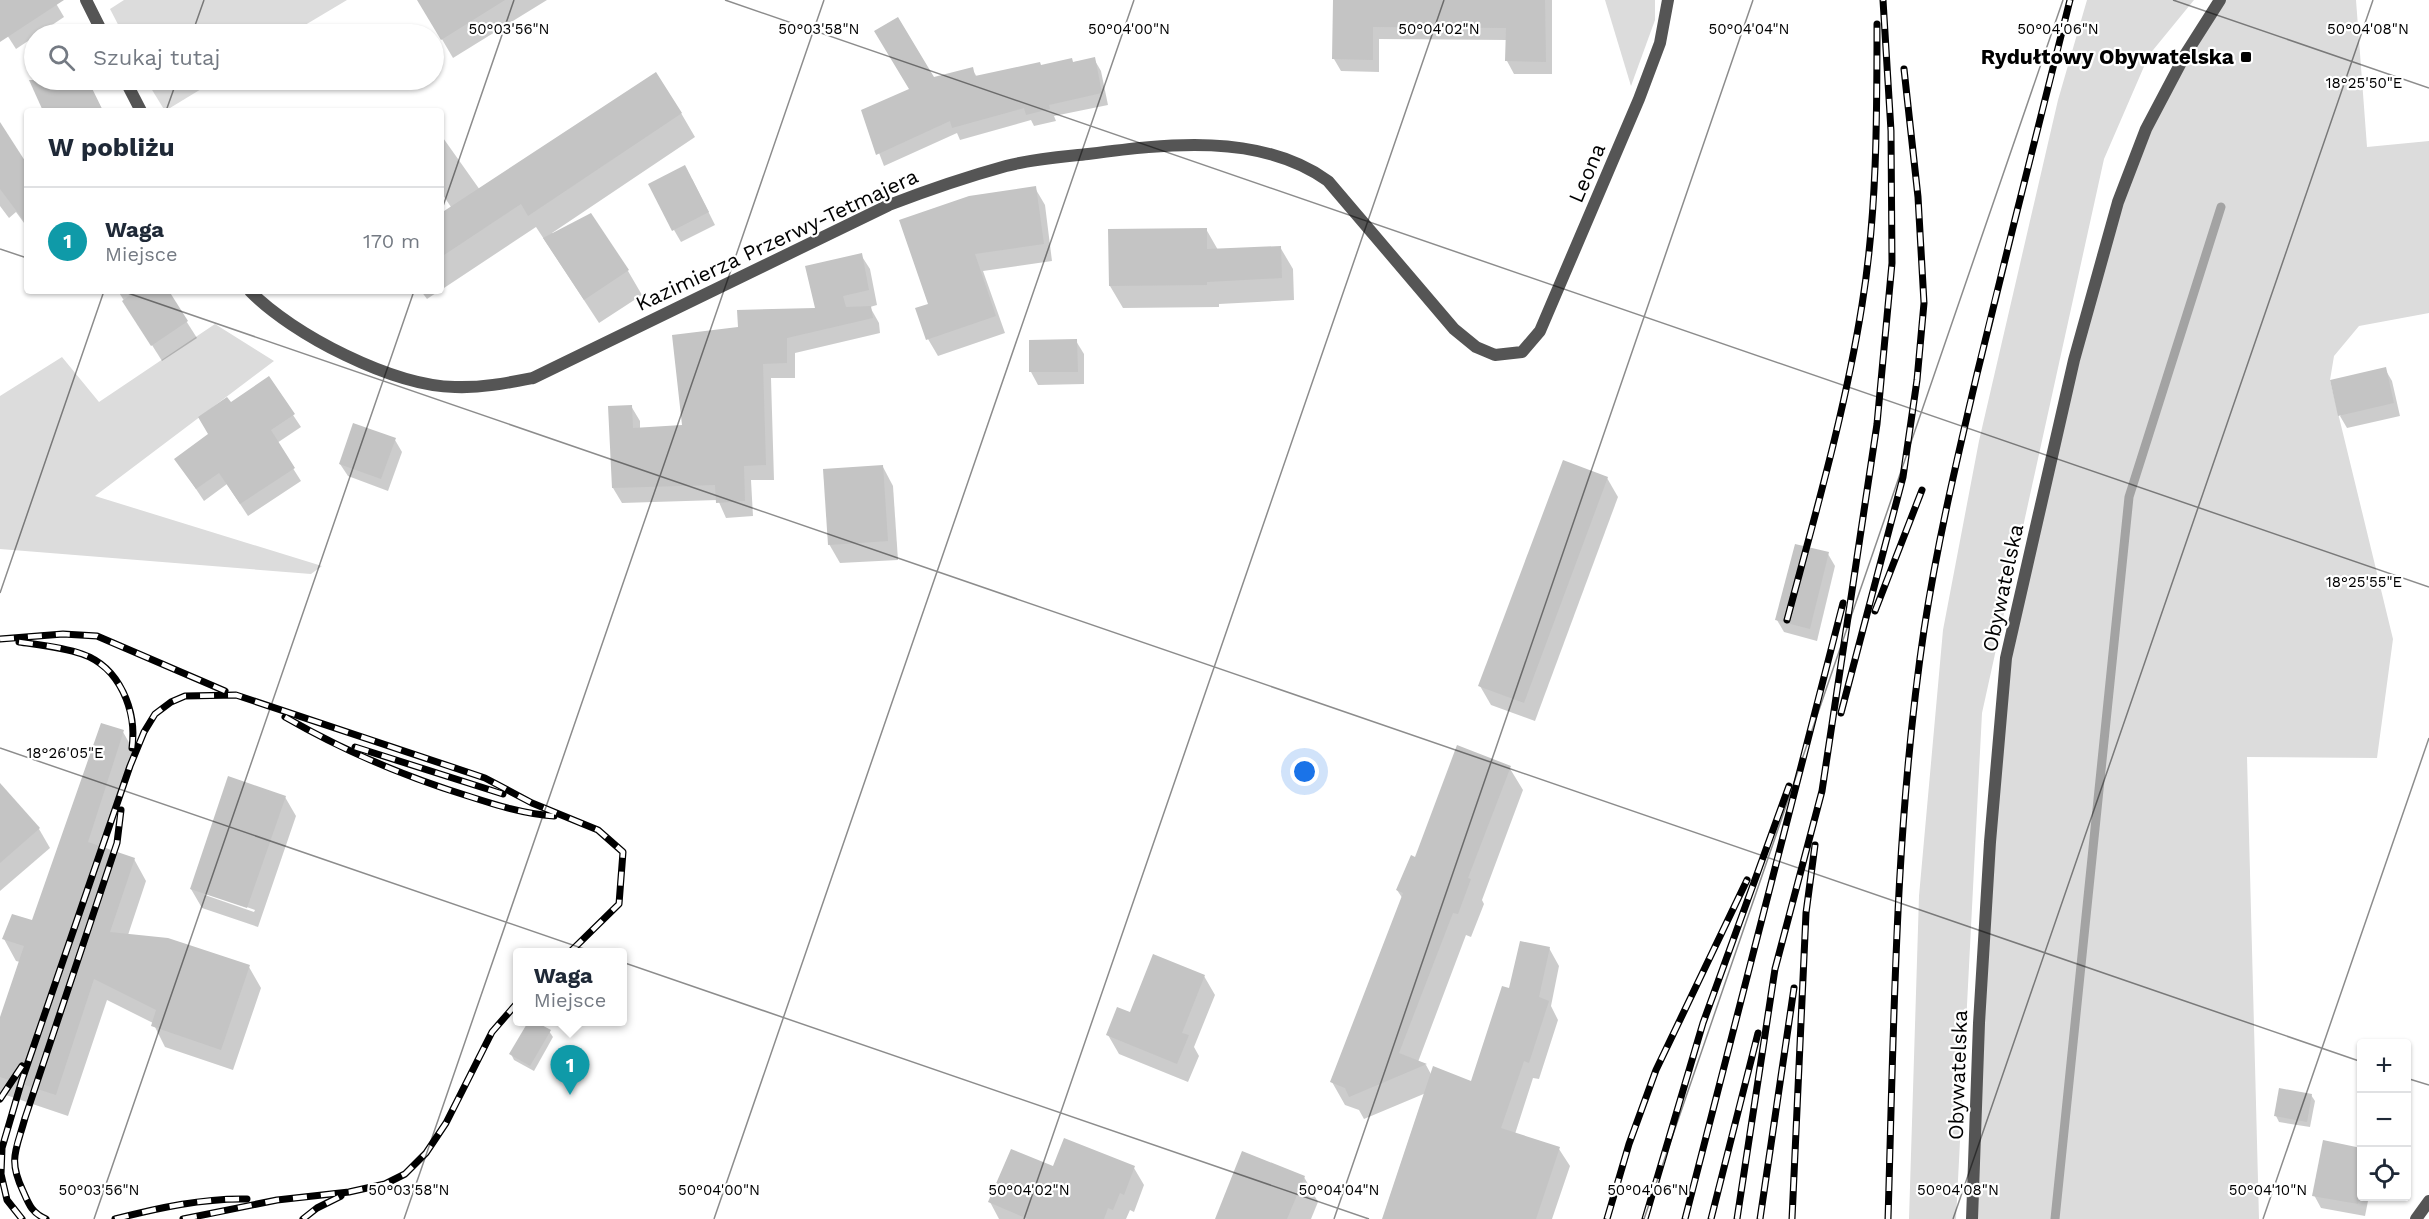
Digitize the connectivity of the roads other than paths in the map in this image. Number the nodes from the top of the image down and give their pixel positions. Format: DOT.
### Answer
graph roads {
  1 [pos="86,0"];
  2 [pos="1668,0"];
  3 [pos="2220,0"];
  4 [pos="98,24"];
  5 [pos="130,90"];
  6 [pos="139,108"];
  7 [pos="254,294"];
  8 [pos="1522,352"];
  9 [pos="2429,1201"];
  10 [pos="1972,1219"];
  11 [pos="2416,1219"];
  1 -- 4 [label="street"];
  2 -- 8 [label="street, Leona"];
  3 -- 10 [label="street, Obywatelska"];
  5 -- 6 [label="street"];
  7 -- 8 [label="street, Kazimierza Przerwy-Tetmajera"];
  9 -- 11 [label="street"];
}
